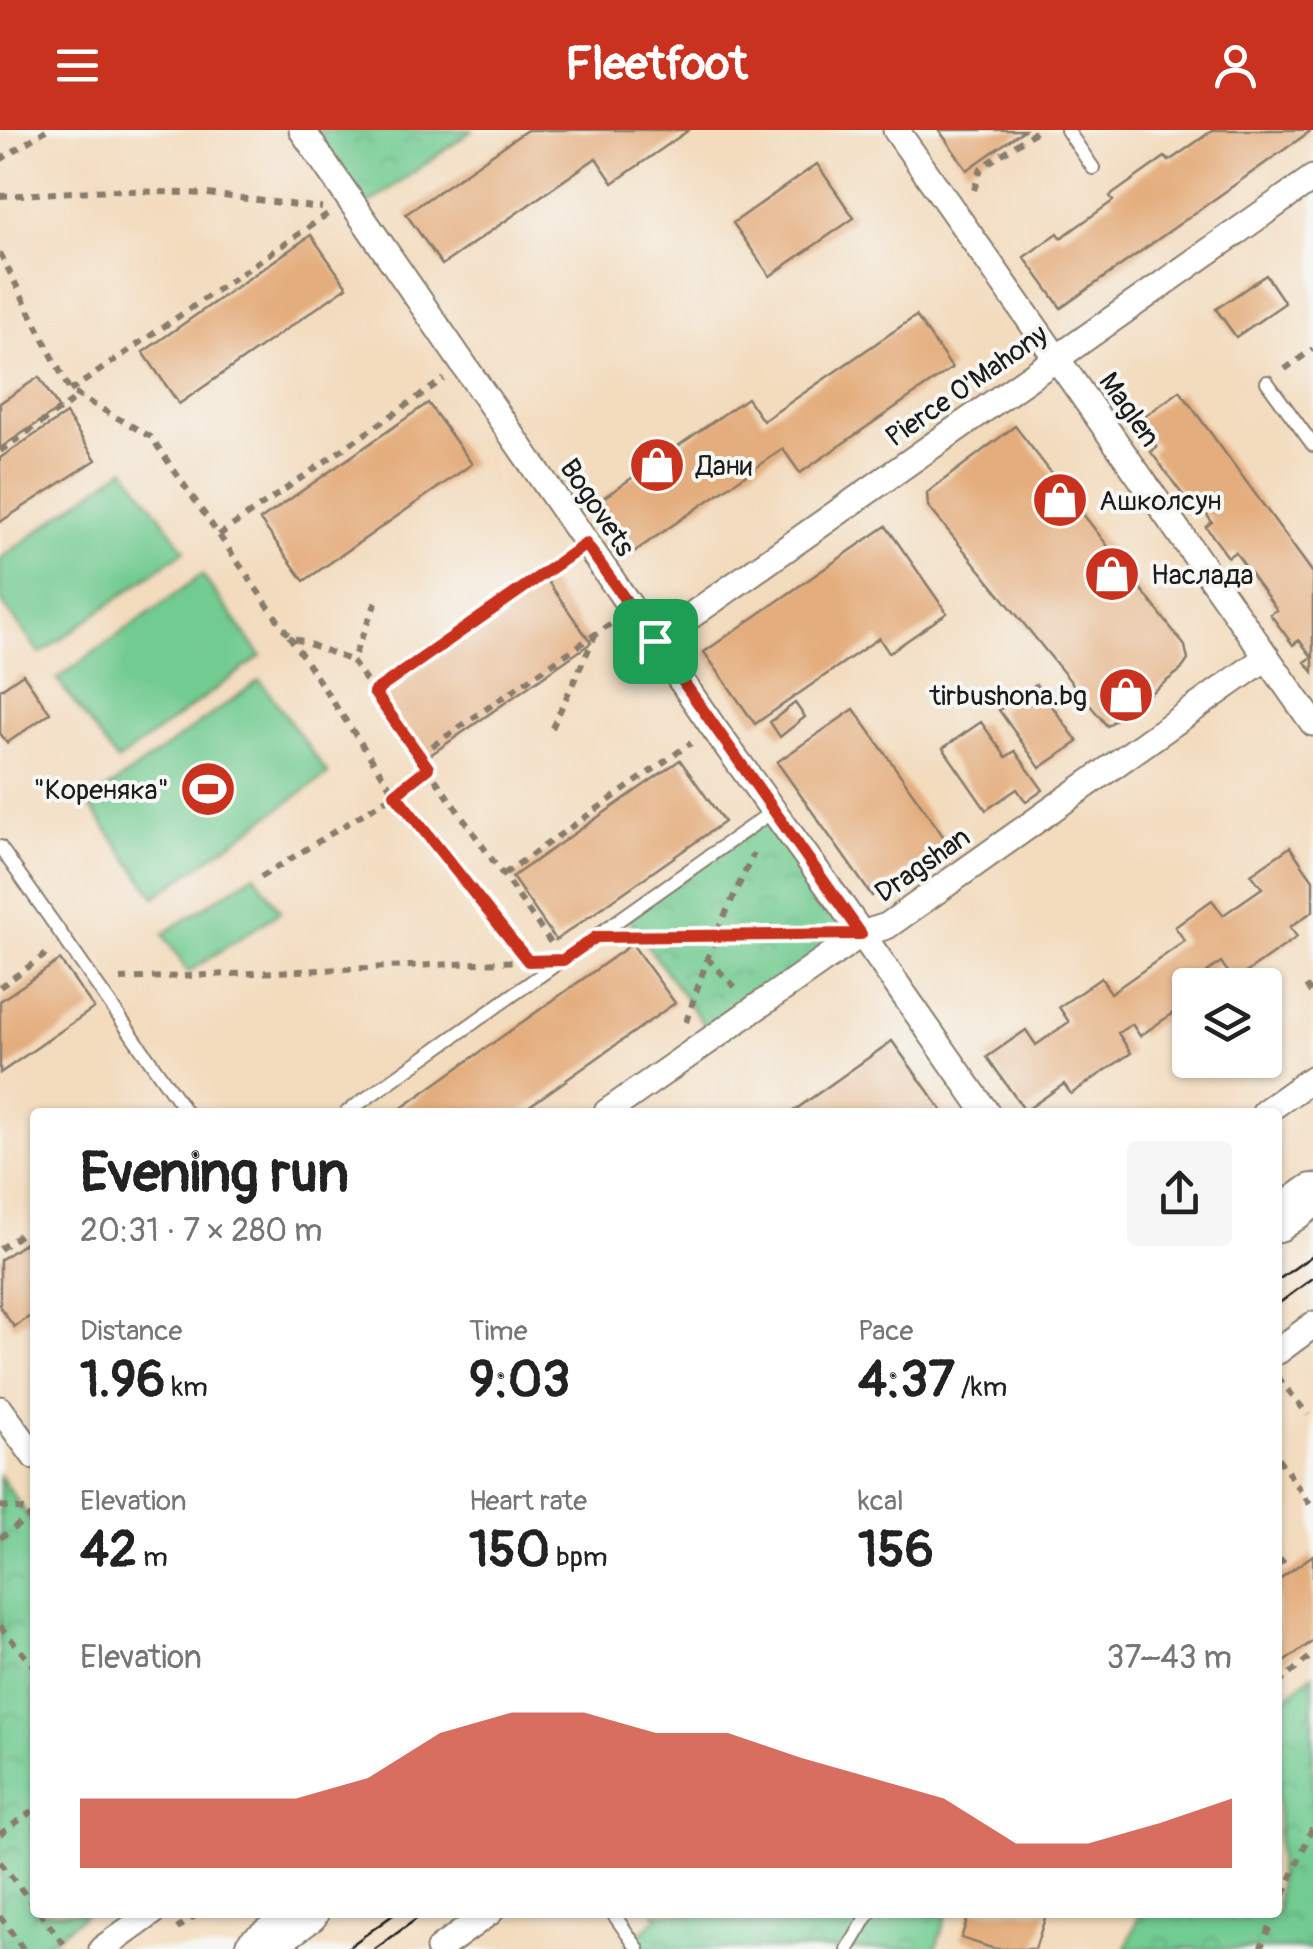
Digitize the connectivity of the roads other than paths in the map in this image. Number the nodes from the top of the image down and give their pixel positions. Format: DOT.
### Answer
graph roads {
  1 [pos="302,130"];
  2 [pos="896,130"];
  3 [pos="1067,130"];
  4 [pos="1094,168"];
  5 [pos="1313,178"];
  6 [pos="1057,358"];
  7 [pos="1268,382"];
  8 [pos="1313,445"];
  9 [pos="655,641"];
  10 [pos="1268,657"];
  11 [pos="1313,722"];
  12 [pos="773,810"];
  13 [pos="0,847"];
  14 [pos="861,934"];
  15 [pos="1313,1078"];
  16 [pos="183,1108"];
  17 [pos="354,1108"];
  18 [pos="614,1108"];
  19 [pos="983,1108"];
  20 [pos="1271,1108"];
  21 [pos="1313,1195"];
  22 [pos="1282,1217"];
  23 [pos="1313,1325"];
  24 [pos="1282,1348"];
  25 [pos="0,1408"];
  26 [pos="30,1450"];
  27 [pos="145,1918"];
  28 [pos="299,1918"];
  29 [pos="482,1918"];
  30 [pos="616,1918"];
  31 [pos="866,1918"];
  32 [pos="102,1949"];
  33 [pos="256,1949"];
  34 [pos="439,1949"];
  35 [pos="638,1949"];
  36 [pos="848,1949"];
  1 -- 9 [label="street, Bogovets"];
  2 -- 6 [label="street, Maglen"];
  3 -- 4 [label="lane"];
  5 -- 6 [label="street, Pierce O'Mahony"];
  6 -- 9 [label="street, Pierce O'Mahony"];
  6 -- 10 [label="street, Maglen"];
  7 -- 8 [label="lane"];
  9 -- 12 [label="street, Bogovets"];
  10 -- 11 [label="street, Maglen"];
  10 -- 14 [label="street, Dragshan"];
  12 -- 14 [label="street, Bogovets"];
  12 -- 17 [label="lane"];
  13 -- 16 [label="lane"];
  14 -- 18 [label="street, Dragshan"];
  14 -- 19 [label="street, Bogovets"];
  15 -- 20 [label="street"];
  21 -- 22 [label="main road"];
  23 -- 24 [label="street"];
  25 -- 26 [label="street"];
  27 -- 32 [label="street"];
  28 -- 33 [label="main road"];
  29 -- 34 [label="street"];
  30 -- 35 [label="lane"];
  31 -- 36 [label="lane"];
}
